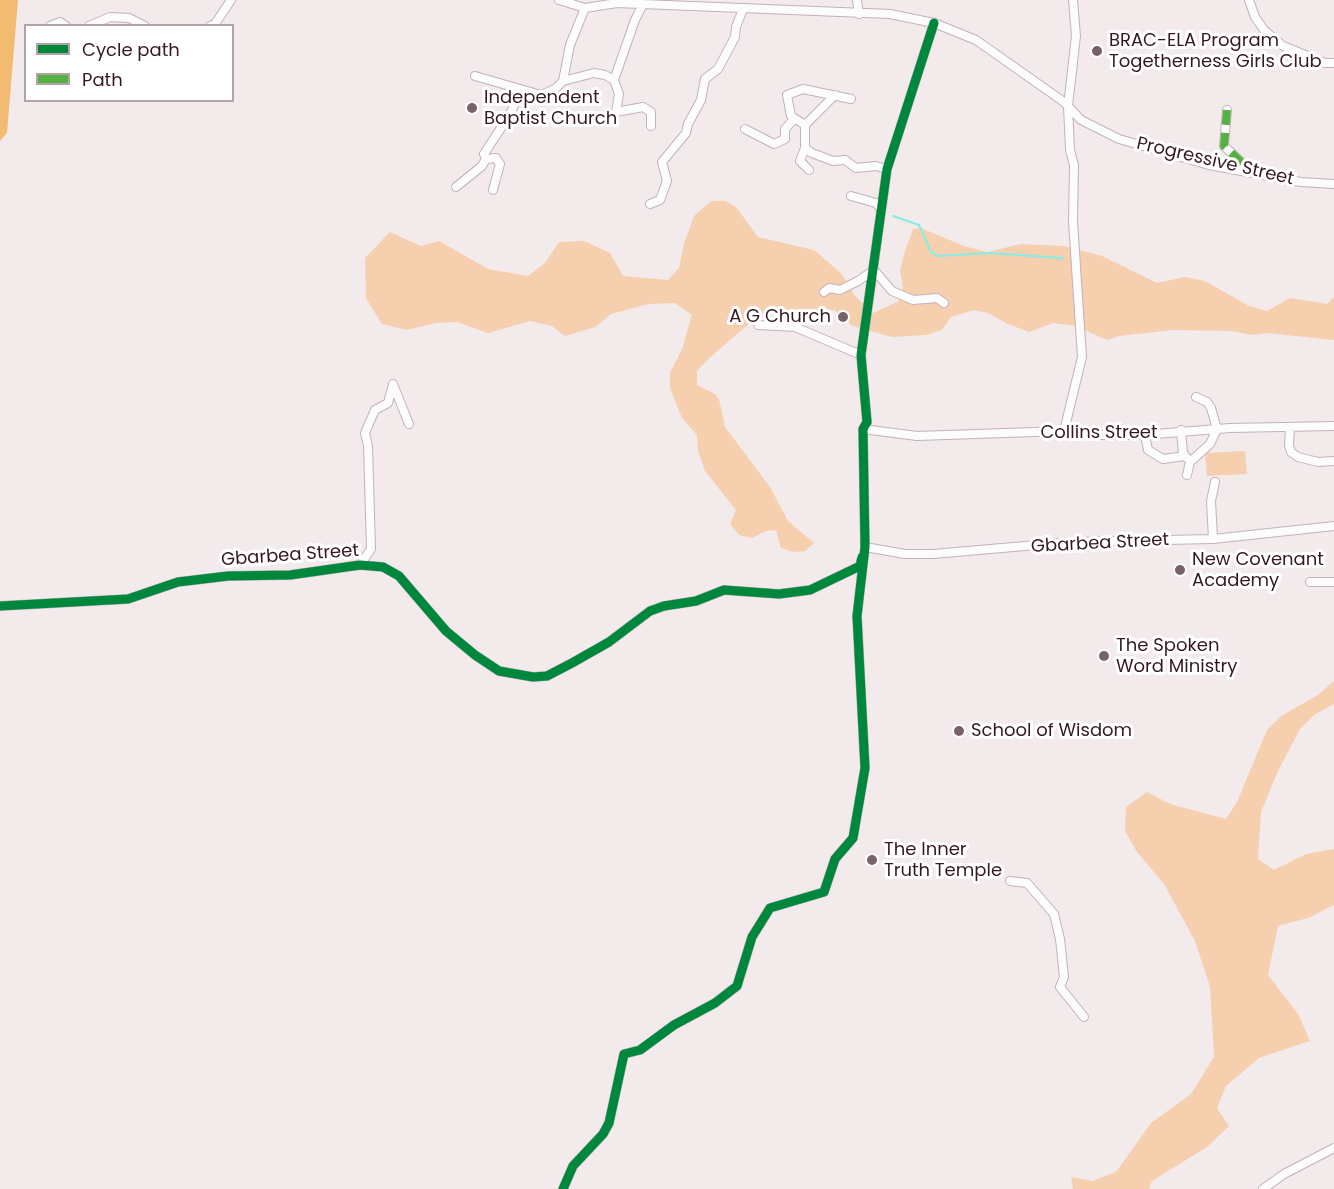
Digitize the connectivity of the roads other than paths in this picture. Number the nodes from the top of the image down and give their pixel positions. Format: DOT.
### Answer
graph roads {
  1 [pos="231,0"];
  2 [pos="559,0"];
  3 [pos="857,0"];
  4 [pos="1073,0"];
  5 [pos="1249,0"];
  6 [pos="643,4"];
  7 [pos="794,4"];
  8 [pos="744,5"];
  9 [pos="585,8"];
  10 [pos="859,14"];
  11 [pos="934,23"];
  12 [pos="94,24"];
  13 [pos="141,24"];
  14 [pos="215,24"];
  15 [pos="1334,63"];
  16 [pos="475,76"];
  17 [pos="615,80"];
  18 [pos="563,81"];
  19 [pos="527,93"];
  20 [pos="835,95"];
  21 [pos="851,99"];
  22 [pos="1068,106"];
  23 [pos="1227,110"];
  24 [pos="794,119"];
  25 [pos="805,125"];
  26 [pos="651,126"];
  27 [pos="745,129"];
  28 [pos="806,148"];
  29 [pos="486,159"];
  30 [pos="809,170"];
  31 [pos="887,170"];
  32 [pos="1253,173"];
  33 [pos="1334,184"];
  34 [pos="456,187"];
  35 [pos="493,190"];
  36 [pos="851,196"];
  37 [pos="650,204"];
  38 [pos="882,210"];
  39 [pos="874,270"];
  40 [pos="824,292"];
  41 [pos="944,303"];
  42 [pos="758,325"];
  43 [pos="861,355"];
  44 [pos="1196,397"];
  45 [pos="409,424"];
  46 [pos="1334,426"];
  47 [pos="1290,427"];
  48 [pos="863,429"];
  49 [pos="1217,429"];
  50 [pos="1181,430"];
  51 [pos="1064,431"];
  52 [pos="1145,435"];
  53 [pos="1188,459"];
  54 [pos="1334,461"];
  55 [pos="1187,475"];
  56 [pos="1215,482"];
  57 [pos="1334,526"];
  58 [pos="1213,539"];
  59 [pos="864,549"];
  60 [pos="360,566"];
  61 [pos="1310,582"];
  62 [pos="1334,582"];
  63 [pos="0,606"];
  64 [pos="1010,881"];
  65 [pos="1084,1017"];
  66 [pos="1334,1148"];
  67 [pos="563,1189"];
  68 [pos="1263,1189"];
  1 -- 14 [label="street"];
  2 -- 9 [label="street, Progressive Street"];
  3 -- 10 [label="street"];
  4 -- 22 [label="street"];
  5 -- 15 [label="street"];
  6 -- 8 [label="street, Progressive Street"];
  6 -- 9 [label="street, Progressive Street"];
  6 -- 17 [label="street"];
  7 -- 8 [label="street, Progressive Street"];
  7 -- 10 [label="street, Progressive Street"];
  8 -- 37 [label="street"];
  9 -- 18 [label="street"];
  10 -- 11 [label="street, Progressive Street"];
  11 -- 22 [label="street, Progressive Street"];
  11 -- 31 [label="street"];
  12 -- 13 [label="street"];
  16 -- 19 [label="street"];
  17 -- 18 [label="street"];
  17 -- 26 [label="street"];
  18 -- 19 [label="street"];
  19 -- 29 [label="street"];
  20 -- 21 [label="street"];
  20 -- 24 [label="street"];
  20 -- 25 [label="street"];
  22 -- 32 [label="street, Progressive Street"];
  22 -- 51 [label="street"];
  23 -- 32 [label="street"];
  24 -- 25 [label="street"];
  24 -- 27 [label="street"];
  25 -- 28 [label="street"];
  28 -- 30 [label="street"];
  28 -- 31 [label="street"];
  29 -- 34 [label="street"];
  29 -- 35 [label="street"];
  31 -- 38 [label="street"];
  32 -- 33 [label="street, Progressive Street"];
  36 -- 38 [label="street"];
  38 -- 39 [label="street"];
  39 -- 40 [label="street"];
  39 -- 41 [label="street"];
  39 -- 43 [label="street"];
  42 -- 43 [label="street"];
  43 -- 48 [label="street"];
  44 -- 49 [label="street"];
  45 -- 60 [label="street"];
  46 -- 47 [label="street, Collins Street"];
  47 -- 49 [label="street, Collins Street"];
  47 -- 54 [label="street"];
  48 -- 51 [label="street, Collins Street"];
  48 -- 59 [label="street"];
  49 -- 50 [label="street, Collins Street"];
  49 -- 53 [label="street"];
  50 -- 52 [label="street, Collins Street"];
  50 -- 53 [label="street"];
  51 -- 52 [label="street, Collins Street"];
  52 -- 53 [label="street"];
  53 -- 55 [label="street"];
  56 -- 58 [label="street"];
  57 -- 58 [label="street, Gbarbea Street"];
  58 -- 59 [label="street, Gbarbea Street"];
  59 -- 60 [label="street, Gbarbea Street"];
  59 -- 67 [label="street"];
  60 -- 63 [label="street, Gbarbea Street"];
  61 -- 62 [label="street"];
  64 -- 65 [label="street"];
  66 -- 68 [label="street"];
}
